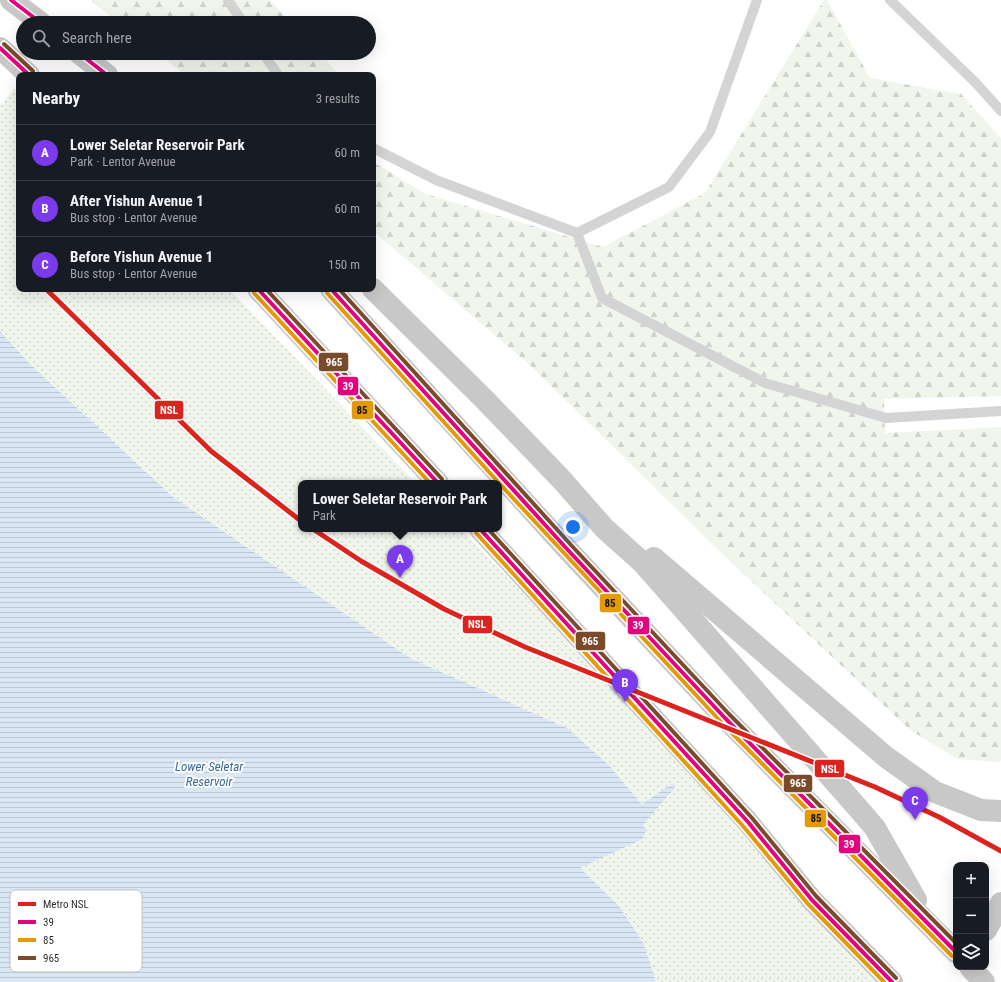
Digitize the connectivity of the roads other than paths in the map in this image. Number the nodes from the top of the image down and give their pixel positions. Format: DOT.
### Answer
graph roads {
  1 [pos="11,0"];
  2 [pos="228,0"];
  3 [pos="757,0"];
  4 [pos="890,0"];
  5 [pos="32,16"];
  6 [pos="238,16"];
  7 [pos="0,48"];
  8 [pos="88,60"];
  9 [pos="268,60"];
  10 [pos="27,72"];
  11 [pos="103,72"];
  12 [pos="276,72"];
  13 [pos="1001,111"];
  14 [pos="376,150"];
  15 [pos="577,233"];
  16 [pos="261,292"];
  17 [pos="334,292"];
  18 [pos="376,292"];
  19 [pos="1001,411"];
  20 [pos="435,480"];
  21 [pos="562,480"];
  22 [pos="483,532"];
  23 [pos="1001,811"];
  24 [pos="1001,903"];
  25 [pos="989,925"];
  26 [pos="930,926"];
  27 [pos="857,946"];
  28 [pos="953,949"];
  29 [pos="966,970"];
  30 [pos="971,970"];
  31 [pos="869,982"];
  32 [pos="892,982"];
  33 [pos="959,982"];
  34 [pos="984,982"];
  1 -- 5 [label="main road"];
  2 -- 6 [label="lane"];
  3 -- 15 [label="lane"];
  4 -- 13 [label="lane"];
  7 -- 10 [label="main road"];
  8 -- 11 [label="main road"];
  9 -- 12 [label="lane"];
  14 -- 15 [label="lane"];
  15 -- 19 [label="lane"];
  16 -- 20 [label="main road"];
  17 -- 26 [label="main road"];
  18 -- 21 [label="main road"];
  21 -- 23 [label="main road"];
  21 -- 26 [label="main road"];
  22 -- 27 [label="main road"];
  24 -- 25 [label="main road"];
  26 -- 28 [label="main road"];
  27 -- 31 [label="main road"];
  27 -- 32 [label="main road"];
  29 -- 33 [label="main road"];
  30 -- 34 [label="main road"];
}
